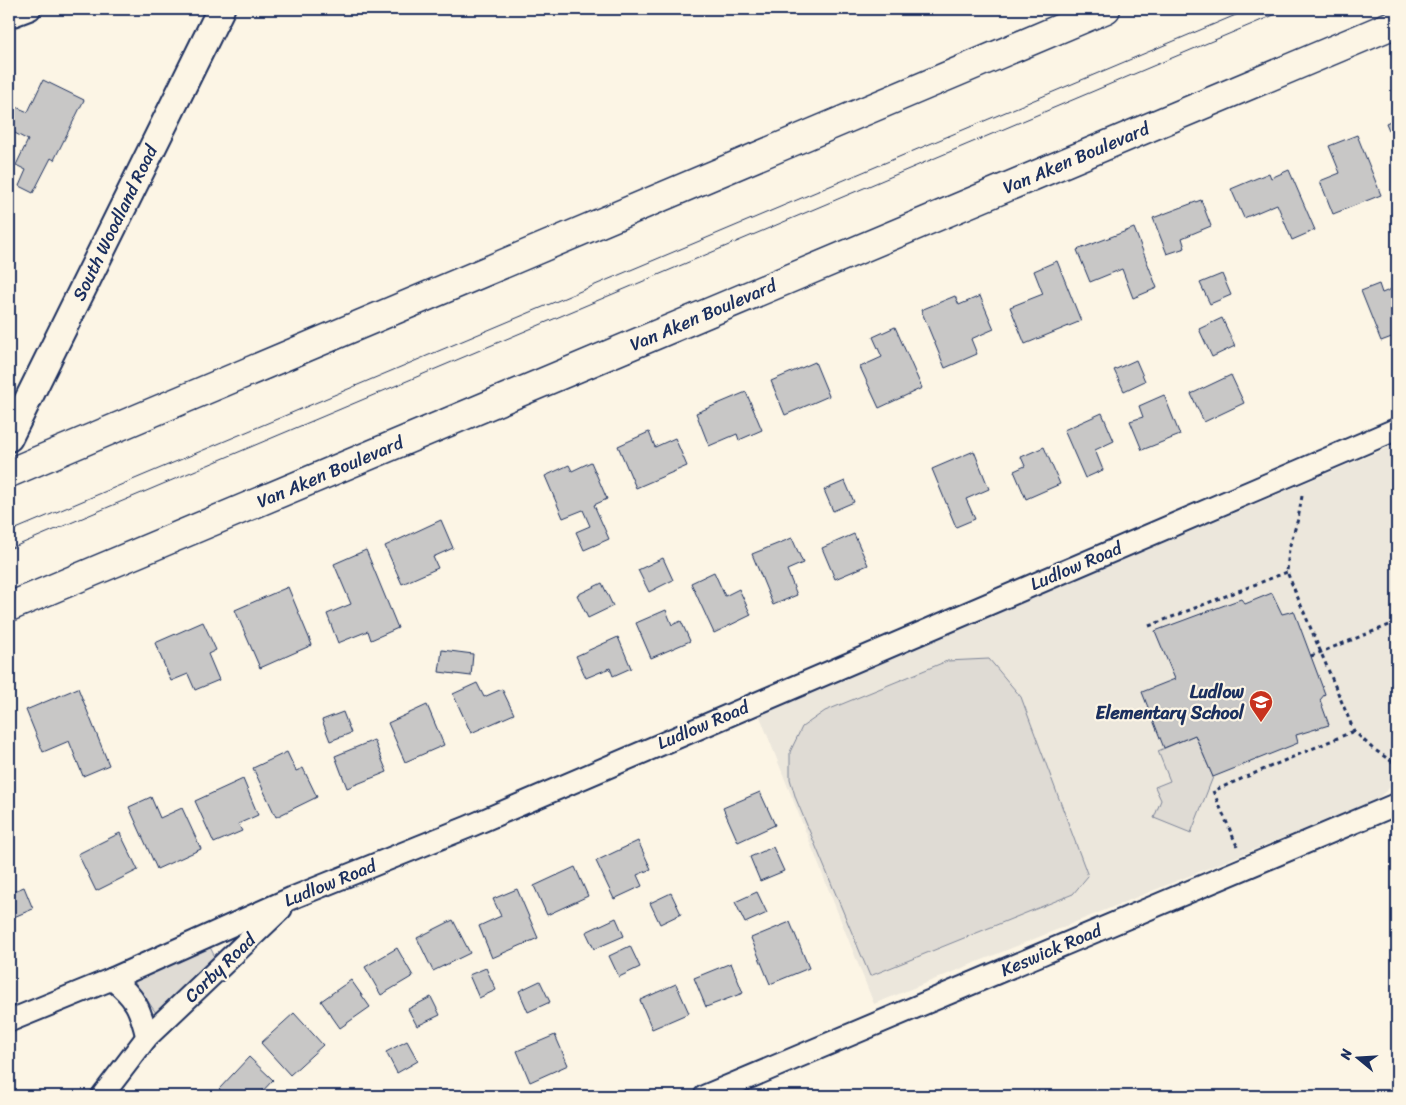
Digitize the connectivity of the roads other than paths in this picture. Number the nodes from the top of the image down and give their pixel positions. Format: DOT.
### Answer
graph roads {
  1 [pos="30,9"];
  2 [pos="220,9"];
  3 [pos="1106,9"];
  4 [pos="9,17"];
  5 [pos="1397,23"];
  6 [pos="1397,429"];
  7 [pos="9,438"];
  8 [pos="9,472"];
  9 [pos="9,607"];
  10 [pos="1397,804"];
  11 [pos="292,898"];
  12 [pos="112,979"];
  13 [pos="9,1021"];
  14 [pos="147,1037"];
  15 [pos="102,1096"];
  16 [pos="706,1096"];
  1 -- 4 [label="street"];
  2 -- 7 [label="street, South Woodland Road"];
  3 -- 8 [label="main road"];
  5 -- 9 [label="main road, Van Aken Boulevard"];
  6 -- 11 [label="street, Ludlow Road"];
  10 -- 16 [label="street, Keswick Road"];
  11 -- 12 [label="street, Ludlow Road"];
  11 -- 14 [label="street, Corby Road"];
  12 -- 13 [label="street, Ludlow Road"];
  12 -- 14 [label="street"];
  14 -- 15 [label="street, Corby Road"];
}
